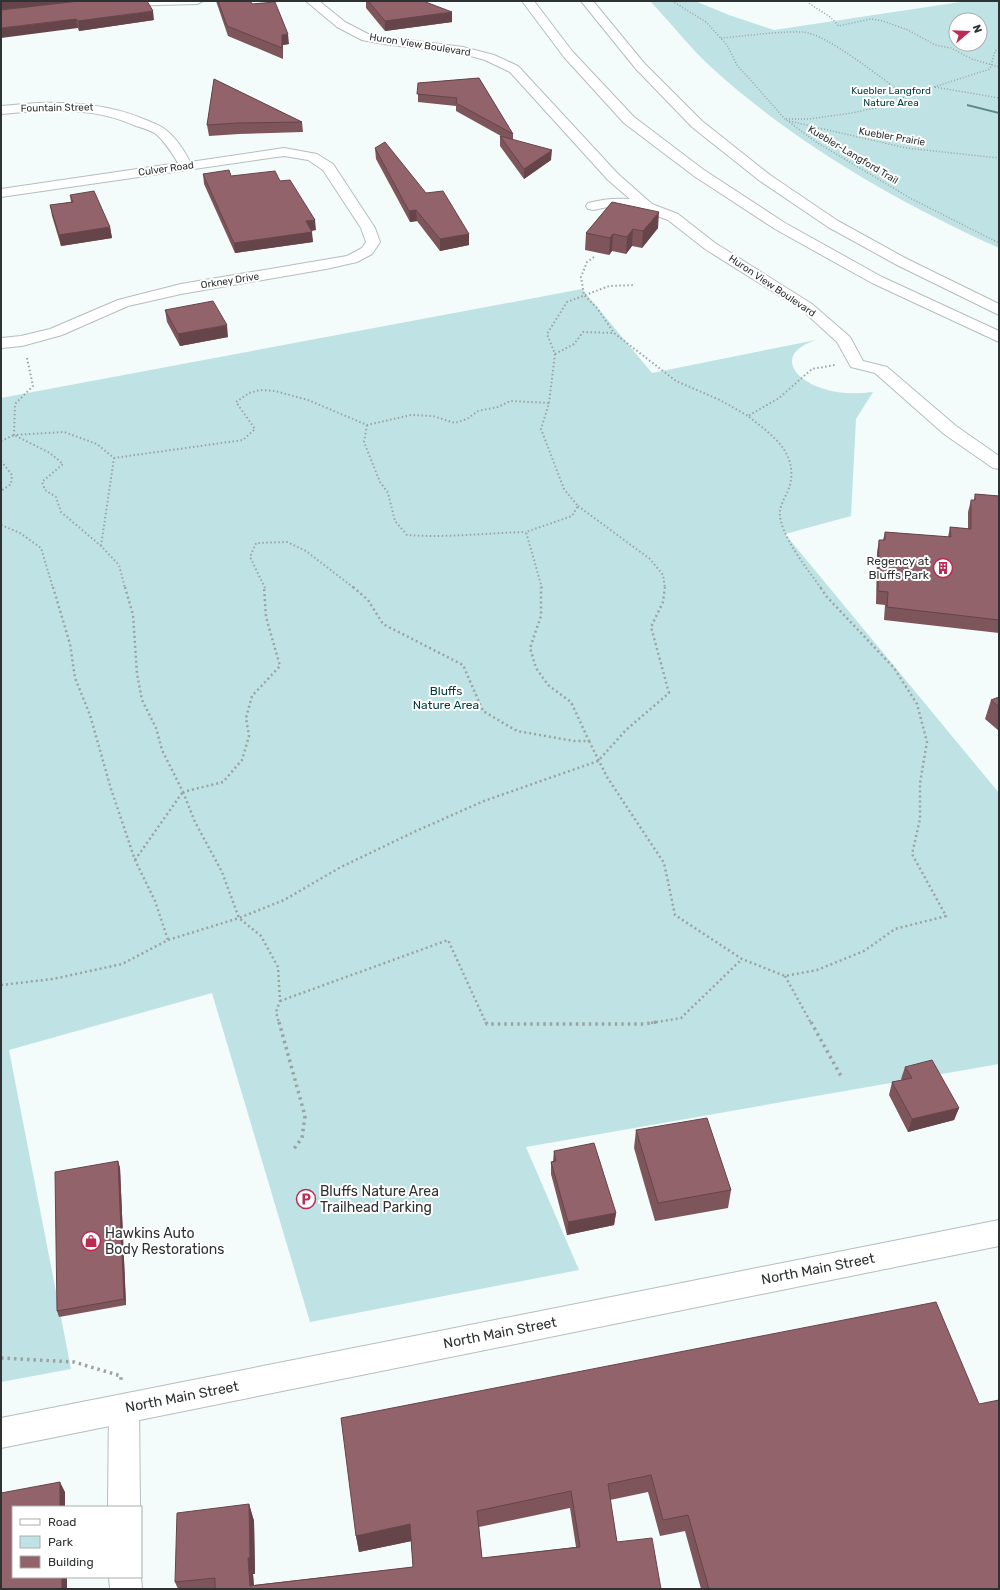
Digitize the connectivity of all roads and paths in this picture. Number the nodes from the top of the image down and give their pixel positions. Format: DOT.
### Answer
graph roads {
  1 [pos="197,1"];
  2 [pos="312,1"];
  3 [pos="528,1"];
  4 [pos="587,1"];
  5 [pos="672,1"];
  6 [pos="807,1"];
  7 [pos="110,4"];
  8 [pos="720,38"];
  9 [pos="999,49"];
  10 [pos="992,63"];
  11 [pos="999,67"];
  12 [pos="932,87"];
  13 [pos="906,96"];
  14 [pos="999,98"];
  15 [pos="1,110"];
  16 [pos="785,119"];
  17 [pos="999,158"];
  18 [pos="186,166"];
  19 [pos="328,167"];
  20 [pos="1,192"];
  21 [pos="593,206"];
  22 [pos="646,206"];
  23 [pos="999,244"];
  24 [pos="594,257"];
  25 [pos="635,285"];
  26 [pos="584,295"];
  27 [pos="999,310"];
  28 [pos="614,333"];
  29 [pos="999,337"];
  30 [pos="22,341"];
  31 [pos="1,343"];
  32 [pos="555,354"];
  33 [pos="858,364"];
  34 [pos="549,403"];
  35 [pos="748,416"];
  36 [pos="367,425"];
  37 [pos="14,434"];
  38 [pos="1,441"];
  39 [pos="114,458"];
  40 [pos="1,461"];
  41 [pos="999,464"];
  42 [pos="1,491"];
  43 [pos="578,506"];
  44 [pos="1,526"];
  45 [pos="526,532"];
  46 [pos="102,546"];
  47 [pos="589,741"];
  48 [pos="598,761"];
  49 [pos="183,792"];
  50 [pos="135,860"];
  51 [pos="239,918"];
  52 [pos="168,940"];
  53 [pos="742,959"];
  54 [pos="785,976"];
  55 [pos="1,986"];
  56 [pos="280,1001"];
  57 [pos="841,1076"];
  58 [pos="293,1150"];
  59 [pos="999,1233"];
  60 [pos="1,1358"];
  61 [pos="124,1409"];
  62 [pos="1,1433"];
  63 [pos="124,1506"];
  64 [pos="125,1578"];
  65 [pos="126,1589"];
  1 -- 7 [label="main road"];
  2 -- 22 [label="main road, Huron View Boulevard"];
  3 -- 29 [label="main road"];
  4 -- 27 [label="main road"];
  5 -- 8 [label="path, Kuebler-Langford Trail"];
  6 -- 10 [label="path"];
  8 -- 13 [label="path"];
  8 -- 16 [label="path, Kuebler-Langford Trail"];
  9 -- 10 [label="path"];
  10 -- 11 [label="path"];
  10 -- 12 [label="path"];
  12 -- 13 [label="path"];
  12 -- 14 [label="path"];
  13 -- 16 [label="path"];
  15 -- 18 [label="main road, Fountain Street"];
  16 -- 17 [label="path, Kuebler Prairie"];
  16 -- 23 [label="path, Kuebler-Langford Trail"];
  18 -- 19 [label="main road, Culver Road"];
  18 -- 20 [label="main road, Culver Road"];
  19 -- 30 [label="main road, Orkney Drive"];
  21 -- 22 [label="main road, Huron View Boulevard"];
  22 -- 33 [label="main road, Huron View Boulevard"];
  24 -- 26 [label="path"];
  25 -- 26 [label="path"];
  26 -- 28 [label="path"];
  26 -- 32 [label="path"];
  28 -- 32 [label="path"];
  28 -- 35 [label="path"];
  30 -- 31 [label="main road, Orkney Drive"];
  30 -- 37 [label="path"];
  32 -- 34 [label="path"];
  33 -- 35 [label="path"];
  33 -- 41 [label="main road"];
  34 -- 36 [label="path"];
  34 -- 43 [label="path"];
  35 -- 54 [label="path"];
  36 -- 39 [label="path"];
  36 -- 45 [label="path"];
  37 -- 38 [label="path"];
  37 -- 39 [label="path"];
  37 -- 46 [label="path"];
  39 -- 46 [label="path"];
  40 -- 42 [label="path"];
  43 -- 45 [label="path"];
  43 -- 48 [label="path"];
  44 -- 50 [label="path"];
  45 -- 47 [label="path"];
  46 -- 49 [label="path"];
  47 -- 48 [label="path"];
  47 -- 49 [label="path"];
  48 -- 51 [label="path"];
  48 -- 53 [label="path"];
  49 -- 50 [label="path"];
  49 -- 51 [label="path"];
  50 -- 52 [label="path"];
  51 -- 52 [label="path"];
  51 -- 56 [label="path"];
  52 -- 55 [label="path"];
  53 -- 54 [label="path"];
  53 -- 56 [label="path"];
  54 -- 57 [label="path"];
  56 -- 58 [label="path"];
  59 -- 61 [label="main road, North Main Street"];
  60 -- 61 [label="path"];
  61 -- 62 [label="main road, North Main Street"];
  61 -- 63 [label="main road"];
  64 -- 65 [label="main road"];
}
